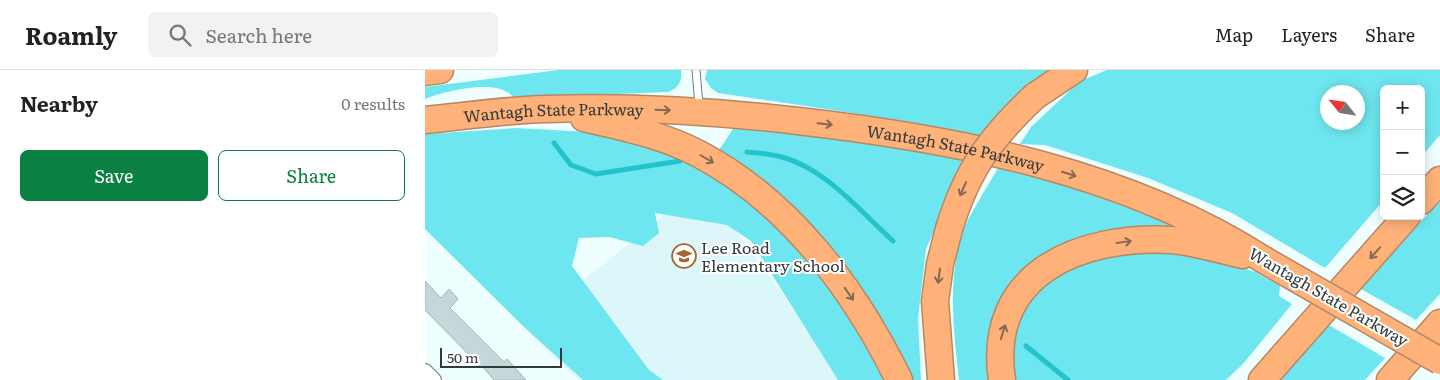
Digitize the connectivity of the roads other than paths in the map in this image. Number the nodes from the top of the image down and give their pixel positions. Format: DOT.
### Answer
graph roads {
  1 [pos="440,70"];
  2 [pos="696,70"];
  3 [pos="1074,70"];
  4 [pos="425,72"];
  5 [pos="544,109"];
  6 [pos="699,111"];
  7 [pos="425,120"];
  8 [pos="1440,180"];
  9 [pos="1425,197"];
  10 [pos="1403,220"];
  11 [pos="1264,260"];
  12 [pos="1440,323"];
  13 [pos="1440,361"];
  14 [pos="425,372"];
  15 [pos="434,380"];
  16 [pos="899,380"];
  17 [pos="941,380"];
  18 [pos="1003,380"];
  19 [pos="1263,380"];
  20 [pos="1391,380"];
  1 -- 4 [label="highway"];
  2 -- 6 [label="lane"];
  3 -- 17 [label="highway, one-way, bridge"];
  5 -- 6 [label="highway, Wantagh State Parkway, one-way"];
  5 -- 7 [label="highway, Wantagh State Parkway"];
  5 -- 16 [label="highway, one-way"];
  6 -- 11 [label="highway, Wantagh State Parkway, one-way"];
  8 -- 9 [label="highway"];
  10 -- 19 [label="highway, one-way"];
  11 -- 13 [label="highway, Wantagh State Parkway, bridge"];
  18 -- 11 [label="highway, one-way"];
  12 -- 20 [label="highway"];
  14 -- 15 [label="street"];
}
